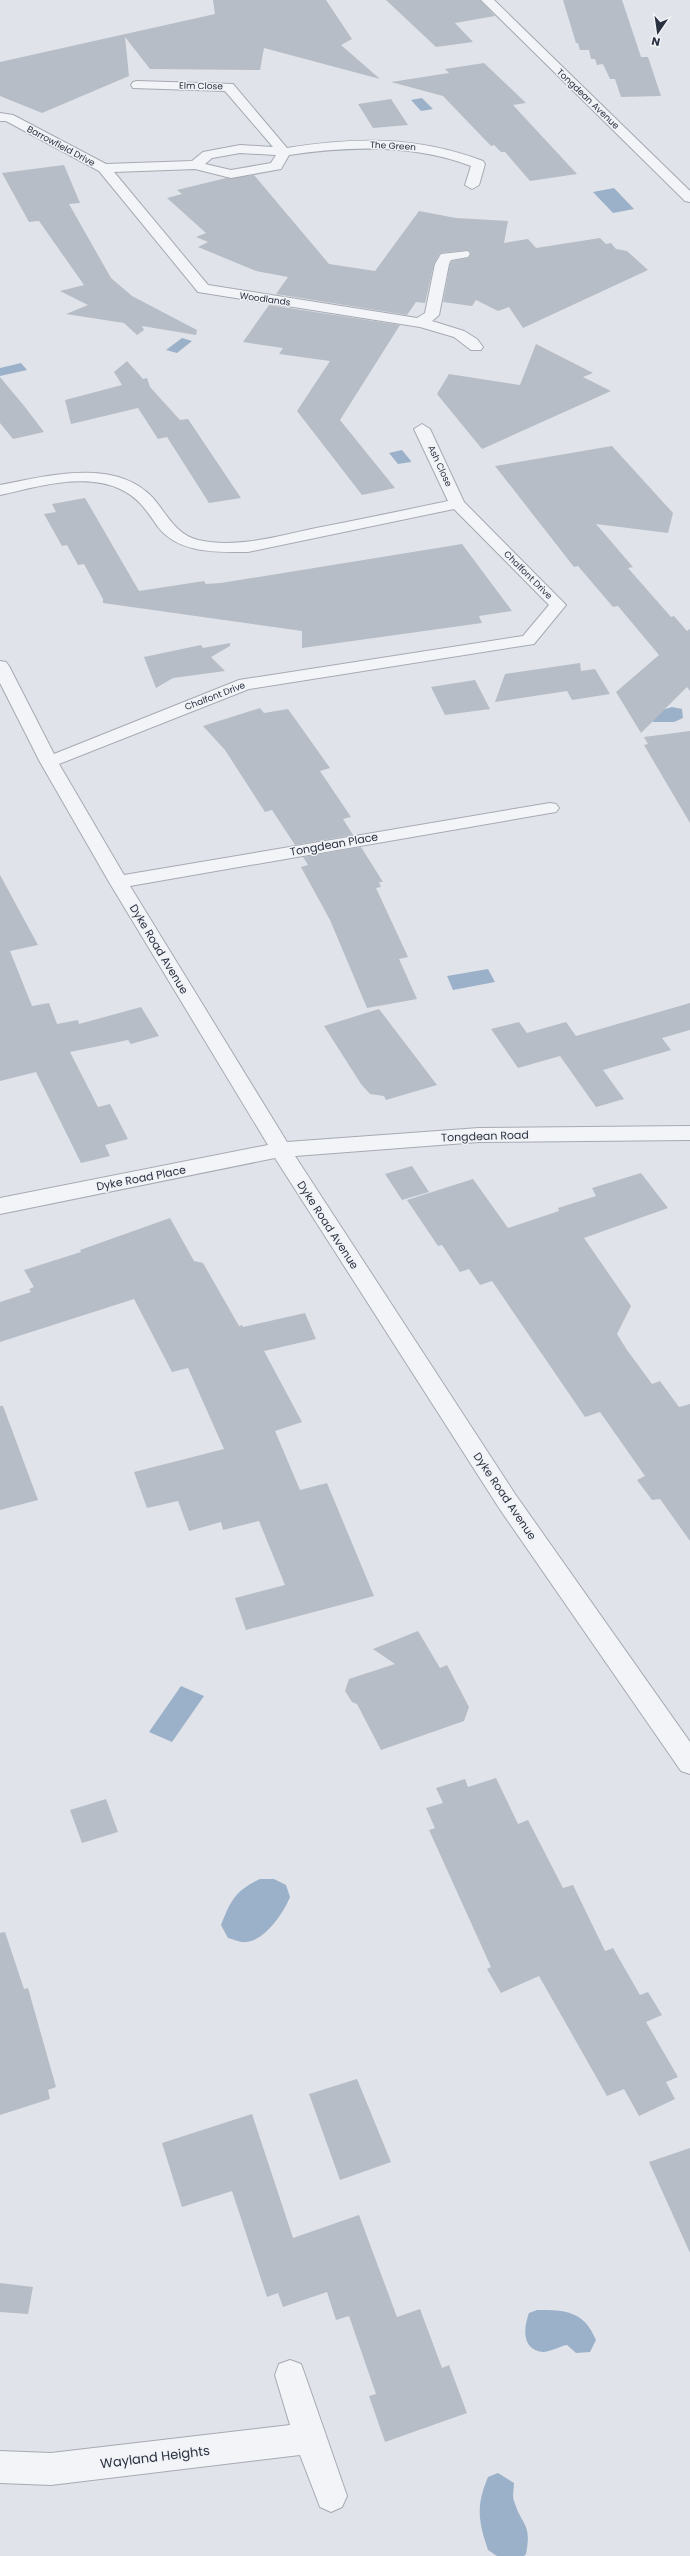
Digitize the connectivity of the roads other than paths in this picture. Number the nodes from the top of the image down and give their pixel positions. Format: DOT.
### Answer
graph roads {
  1 [pos="486,0"];
  2 [pos="137,85"];
  3 [pos="0,117"];
  4 [pos="284,152"];
  5 [pos="194,165"];
  6 [pos="104,168"];
  7 [pos="472,185"];
  8 [pos="690,198"];
  9 [pos="463,254"];
  10 [pos="420,323"];
  11 [pos="476,347"];
  12 [pos="422,429"];
  13 [pos="0,490"];
  14 [pos="458,504"];
  15 [pos="0,666"];
  16 [pos="49,762"];
  17 [pos="550,808"];
  18 [pos="118,882"];
  19 [pos="690,1133"];
  20 [pos="281,1150"];
  21 [pos="0,1206"];
  22 [pos="689,1760"];
  23 [pos="290,2375"];
  24 [pos="310,2438"];
  25 [pos="0,2467"];
  26 [pos="331,2496"];
  1 -- 8 [label="street, Tongdean Avenue"];
  2 -- 4 [label="street, Elm Close"];
  3 -- 6 [label="street, Barrowfield Drive"];
  4 -- 5 [label="street"];
  4 -- 5 [label="street, Barrowfield Drive"];
  4 -- 7 [label="street, The Green"];
  5 -- 6 [label="street, Barrowfield Drive"];
  6 -- 10 [label="street, Woodlands"];
  9 -- 10 [label="street"];
  10 -- 11 [label="street, Woodlands"];
  12 -- 14 [label="street, Ash Close"];
  13 -- 14 [label="street"];
  14 -- 16 [label="street, Chalfont Drive"];
  15 -- 16 [label="street, Dyke Road Avenue"];
  16 -- 18 [label="street, Dyke Road Avenue"];
  17 -- 18 [label="street, Tongdean Place"];
  18 -- 20 [label="street, Dyke Road Avenue"];
  19 -- 20 [label="street, Tongdean Road"];
  20 -- 21 [label="street, Dyke Road Place"];
  20 -- 22 [label="street, Dyke Road Avenue"];
  23 -- 24 [label="street"];
  24 -- 25 [label="street, Wayland Heights"];
  24 -- 26 [label="street"];
}
